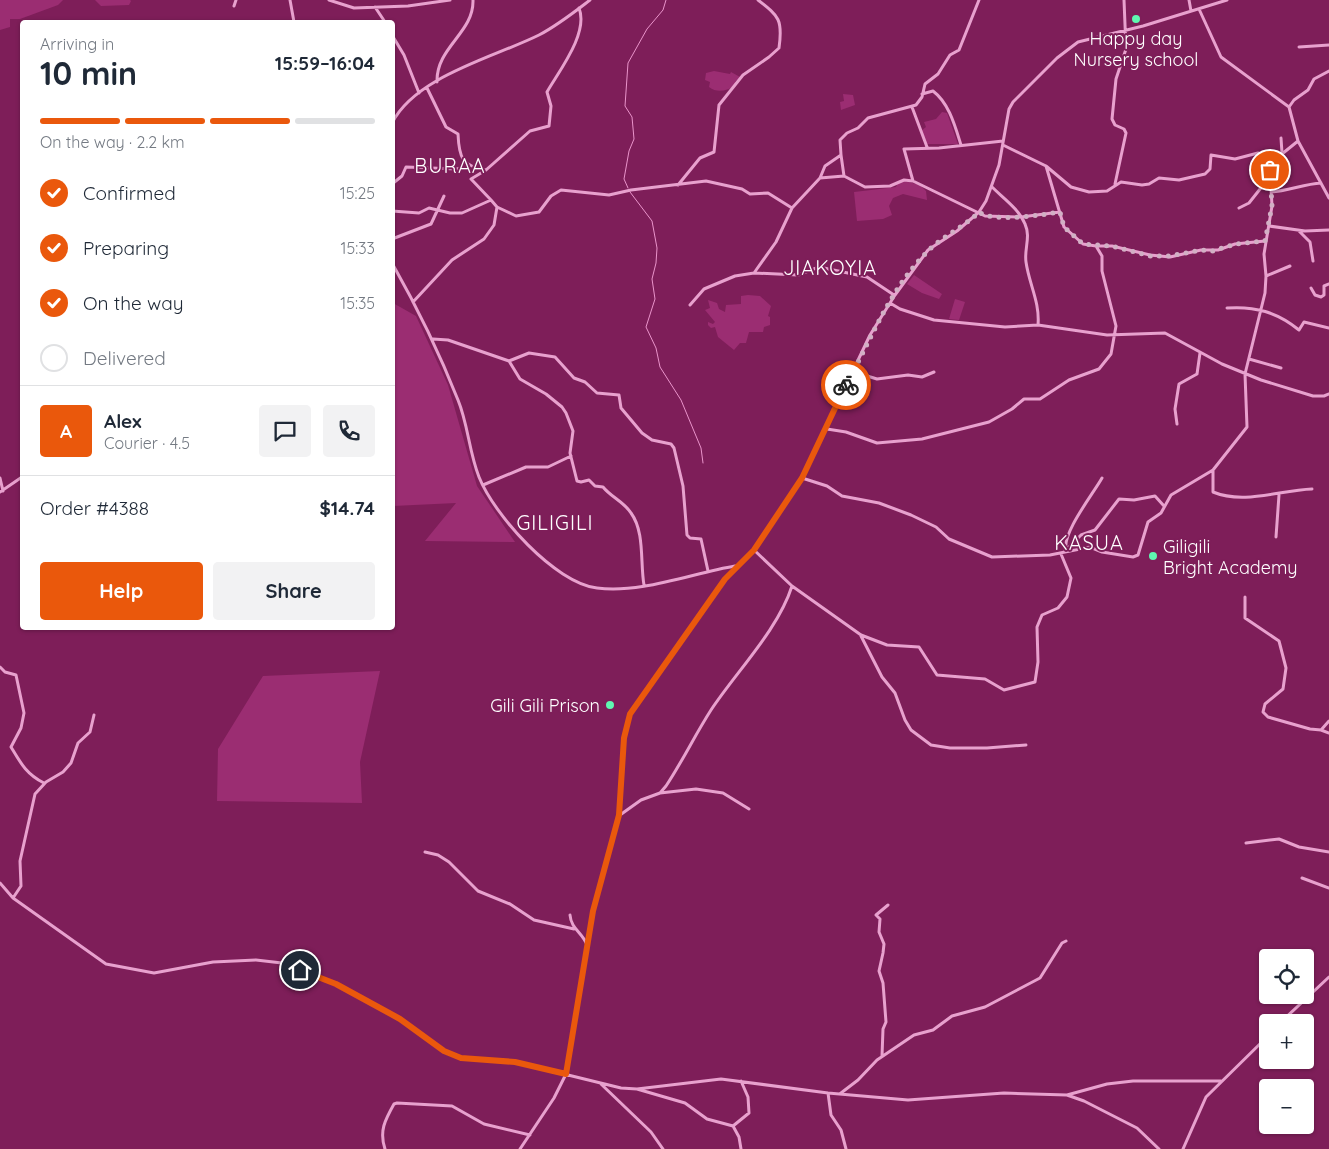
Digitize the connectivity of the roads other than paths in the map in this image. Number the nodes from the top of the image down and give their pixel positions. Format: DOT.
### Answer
graph roads {
  1 [pos="236,0"];
  2 [pos="290,0"];
  3 [pos="329,0"];
  4 [pos="388,0"];
  5 [pos="450,0"];
  6 [pos="473,0"];
  7 [pos="590,0"];
  8 [pos="758,0"];
  9 [pos="979,0"];
  10 [pos="1124,0"];
  11 [pos="1189,0"];
  12 [pos="1227,0"];
  13 [pos="340,2"];
  14 [pos="234,6"];
  15 [pos="388,6"];
  16 [pos="375,7"];
  17 [pos="580,8"];
  18 [pos="1199,9"];
  19 [pos="1192,11"];
  20 [pos="294,20"];
  21 [pos="384,20"];
  22 [pos="1126,30"];
  23 [pos="395,39"];
  24 [pos="1329,46"];
  25 [pos="1299,47"];
  26 [pos="1329,71"];
  27 [pos="438,82"];
  28 [pos="427,88"];
  29 [pos="419,93"];
  30 [pos="922,94"];
  31 [pos="912,107"];
  32 [pos="1289,107"];
  33 [pos="395,118"];
  34 [pos="1281,138"];
  35 [pos="1298,141"];
  36 [pos="1003,143"];
  37 [pos="961,145"];
  38 [pos="927,148"];
  39 [pos="1282,154"];
  40 [pos="841,155"];
  41 [pos="1277,158"];
  42 [pos="466,164"];
  43 [pos="1046,166"];
  44 [pos="486,170"];
  45 [pos="844,176"];
  46 [pos="820,178"];
  47 [pos="1269,179"];
  48 [pos="395,182"];
  49 [pos="913,182"];
  50 [pos="1321,184"];
  51 [pos="1115,185"];
  52 [pos="678,186"];
  53 [pos="992,187"];
  54 [pos="1271,192"];
  55 [pos="444,196"];
  56 [pos="1329,198"];
  57 [pos="491,200"];
  58 [pos="497,207"];
  59 [pos="792,208"];
  60 [pos="1239,208"];
  61 [pos="395,211"];
  62 [pos="438,211"];
  63 [pos="979,212"];
  64 [pos="1060,212"];
  65 [pos="1021,217"];
  66 [pos="1269,226"];
  67 [pos="1329,230"];
  68 [pos="1298,231"];
  69 [pos="395,237"];
  70 [pos="1265,241"];
  71 [pos="1096,246"];
  72 [pos="1313,261"];
  73 [pos="1290,266"];
  74 [pos="395,269"];
  75 [pos="754,273"];
  76 [pos="1266,276"];
  77 [pos="1329,284"];
  78 [pos="1311,288"];
  79 [pos="895,295"];
  80 [pos="413,302"];
  81 [pos="890,303"];
  82 [pos="690,305"];
  83 [pos="1227,308"];
  84 [pos="1261,310"];
  85 [pos="1038,325"];
  86 [pos="1329,328"];
  87 [pos="1116,334"];
  88 [pos="433,339"];
  89 [pos="1200,353"];
  90 [pos="1249,359"];
  91 [pos="509,361"];
  92 [pos="1281,368"];
  93 [pos="854,372"];
  94 [pos="934,372"];
  95 [pos="1245,374"];
  96 [pos="1329,394"];
  97 [pos="1177,424"];
  98 [pos="827,429"];
  99 [pos="571,456"];
  100 [pos="1213,470"];
  101 [pos="0,478"];
  102 [pos="20,478"];
  103 [pos="802,478"];
  104 [pos="1102,478"];
  105 [pos="483,484"];
  106 [pos="1312,489"];
  107 [pos="1,492"];
  108 [pos="1278,495"];
  109 [pos="1164,506"];
  110 [pos="1276,537"];
  111 [pos="754,550"];
  112 [pos="1064,552"];
  113 [pos="736,566"];
  114 [pos="708,571"];
  115 [pos="644,585"];
  116 [pos="792,586"];
  117 [pos="1246,597"];
  118 [pos="861,635"];
  119 [pos="0,666"];
  120 [pos="94,715"];
  121 [pos="1329,721"];
  122 [pos="1321,730"];
  123 [pos="1329,733"];
  124 [pos="1026,745"];
  125 [pos="44,783"];
  126 [pos="660,793"];
  127 [pos="750,809"];
  128 [pos="619,815"];
  129 [pos="1246,843"];
  130 [pos="425,852"];
  131 [pos="1329,852"];
  132 [pos="1302,878"];
  133 [pos="0,883"];
  134 [pos="1329,888"];
  135 [pos="13,898"];
  136 [pos="888,905"];
  137 [pos="570,915"];
  138 [pos="574,930"];
  139 [pos="1066,941"];
  140 [pos="587,946"];
  141 [pos="1329,977"];
  142 [pos="1290,1014"];
  143 [pos="1259,1044"];
  144 [pos="882,1056"];
  145 [pos="566,1074"];
  146 [pos="1220,1080"];
  147 [pos="742,1081"];
  148 [pos="600,1083"];
  149 [pos="637,1089"];
  150 [pos="828,1093"];
  151 [pos="840,1094"];
  152 [pos="1066,1095"];
  153 [pos="733,1126"];
  154 [pos="530,1135"];
  155 [pos="385,1149"];
  156 [pos="520,1149"];
  157 [pos="663,1149"];
  158 [pos="741,1149"];
  159 [pos="846,1149"];
  160 [pos="1158,1149"];
  161 [pos="1183,1149"];
  1 -- 14 [label="street"];
  2 -- 20 [label="street"];
  3 -- 13 [label="street"];
  4 -- 15 [label="street"];
  5 -- 15 [label="street"];
  6 -- 27 [label="street"];
  7 -- 17 [label="street"];
  8 -- 52 [label="street"];
  9 -- 30 [label="street"];
  10 -- 22 [label="street"];
  11 -- 19 [label="street"];
  12 -- 18 [label="street"];
  13 -- 16 [label="street"];
  15 -- 16 [label="street"];
  16 -- 21 [label="street"];
  17 -- 27 [label="street"];
  17 -- 44 [label="street"];
  18 -- 19 [label="street"];
  18 -- 32 [label="street"];
  19 -- 22 [label="street"];
  22 -- 36 [label="street"];
  22 -- 51 [label="street"];
  23 -- 29 [label="street"];
  24 -- 25 [label="street"];
  26 -- 32 [label="street"];
  27 -- 28 [label="street"];
  28 -- 29 [label="street"];
  28 -- 42 [label="street"];
  29 -- 33 [label="street"];
  30 -- 31 [label="street"];
  30 -- 37 [label="street"];
  31 -- 38 [label="street"];
  31 -- 40 [label="street"];
  32 -- 35 [label="street"];
  34 -- 39 [label="street"];
  35 -- 39 [label="street"];
  35 -- 50 [label="street"];
  36 -- 37 [label="street"];
  36 -- 43 [label="street"];
  36 -- 53 [label="street"];
  37 -- 38 [label="street"];
  38 -- 49 [label="street"];
  39 -- 41 [label="street"];
  40 -- 45 [label="street"];
  40 -- 46 [label="street"];
  41 -- 47 [label="street"];
  41 -- 51 [label="street"];
  42 -- 44 [label="street"];
  42 -- 48 [label="street"];
  43 -- 51 [label="street"];
  43 -- 64 [label="street"];
  44 -- 57 [label="street"];
  45 -- 46 [label="street"];
  45 -- 49 [label="street"];
  46 -- 59 [label="street"];
  47 -- 54 [label="street"];
  47 -- 60 [label="street"];
  49 -- 63 [label="street"];
  50 -- 54 [label="street"];
  50 -- 56 [label="street"];
  52 -- 58 [label="street"];
  52 -- 59 [label="street"];
  53 -- 63 [label="street"];
  53 -- 65 [label="street"];
  54 -- 66 [label="street"];
  55 -- 62 [label="street"];
  57 -- 58 [label="street"];
  57 -- 62 [label="street"];
  58 -- 80 [label="street"];
  59 -- 75 [label="street"];
  61 -- 62 [label="street"];
  62 -- 69 [label="street"];
  63 -- 65 [label="street"];
  63 -- 79 [label="street"];
  64 -- 65 [label="street"];
  64 -- 71 [label="street"];
  65 -- 85 [label="street"];
  66 -- 68 [label="street"];
  66 -- 70 [label="street"];
  67 -- 68 [label="street"];
  68 -- 72 [label="street"];
  70 -- 71 [label="street"];
  70 -- 76 [label="street"];
  71 -- 87 [label="street"];
  73 -- 76 [label="street"];
  74 -- 80 [label="street"];
  75 -- 79 [label="street"];
  75 -- 82 [label="street"];
  76 -- 84 [label="street"];
  77 -- 78 [label="street"];
  79 -- 81 [label="street"];
  80 -- 88 [label="street"];
  81 -- 85 [label="street"];
  81 -- 93 [label="street"];
  83 -- 84 [label="street"];
  84 -- 86 [label="street"];
  84 -- 90 [label="street"];
  85 -- 87 [label="street"];
  87 -- 89 [label="street"];
  87 -- 98 [label="street"];
  88 -- 91 [label="street"];
  88 -- 105 [label="street"];
  89 -- 95 [label="street"];
  89 -- 97 [label="street"];
  90 -- 92 [label="street"];
  90 -- 95 [label="street"];
  91 -- 99 [label="street"];
  91 -- 114 [label="street"];
  93 -- 94 [label="street"];
  93 -- 98 [label="street"];
  95 -- 96 [label="street"];
  95 -- 100 [label="street"];
  98 -- 103 [label="street"];
  99 -- 105 [label="street"];
  99 -- 115 [label="street"];
  100 -- 108 [label="street"];
  100 -- 109 [label="street"];
  101 -- 107 [label="street"];
  102 -- 107 [label="street"];
  103 -- 111 [label="street"];
  103 -- 112 [label="street"];
  104 -- 112 [label="street"];
  105 -- 115 [label="street"];
  106 -- 108 [label="street"];
  108 -- 110 [label="street"];
  109 -- 112 [label="street"];
  109 -- 112 [label="street"];
  111 -- 113 [label="street"];
  111 -- 116 [label="street"];
  112 -- 118 [label="street"];
  113 -- 114 [label="street"];
  113 -- 128 [label="street"];
  114 -- 115 [label="street"];
  116 -- 118 [label="street"];
  116 -- 126 [label="street"];
  117 -- 122 [label="street"];
  118 -- 124 [label="street"];
  119 -- 125 [label="street"];
  120 -- 125 [label="street"];
  121 -- 122 [label="street"];
  122 -- 123 [label="street"];
  125 -- 135 [label="street"];
  126 -- 127 [label="street"];
  126 -- 128 [label="street"];
  128 -- 140 [label="street"];
  129 -- 131 [label="street"];
  130 -- 138 [label="street"];
  132 -- 134 [label="street"];
  133 -- 135 [label="street"];
  135 -- 145 [label="street"];
  136 -- 144 [label="street"];
  137 -- 138 [label="street"];
  138 -- 140 [label="street"];
  139 -- 144 [label="street"];
  140 -- 145 [label="street"];
  141 -- 142 [label="street"];
  143 -- 146 [label="street"];
  144 -- 151 [label="street"];
  145 -- 148 [label="street"];
  145 -- 154 [label="street"];
  146 -- 152 [label="street"];
  146 -- 161 [label="street"];
  147 -- 149 [label="street"];
  147 -- 150 [label="street"];
  147 -- 153 [label="street"];
  148 -- 149 [label="street"];
  148 -- 157 [label="street"];
  149 -- 153 [label="street"];
  150 -- 151 [label="street"];
  150 -- 159 [label="street"];
  151 -- 152 [label="street"];
  152 -- 160 [label="street"];
  153 -- 158 [label="street"];
  154 -- 155 [label="street"];
  154 -- 156 [label="street"];
}
